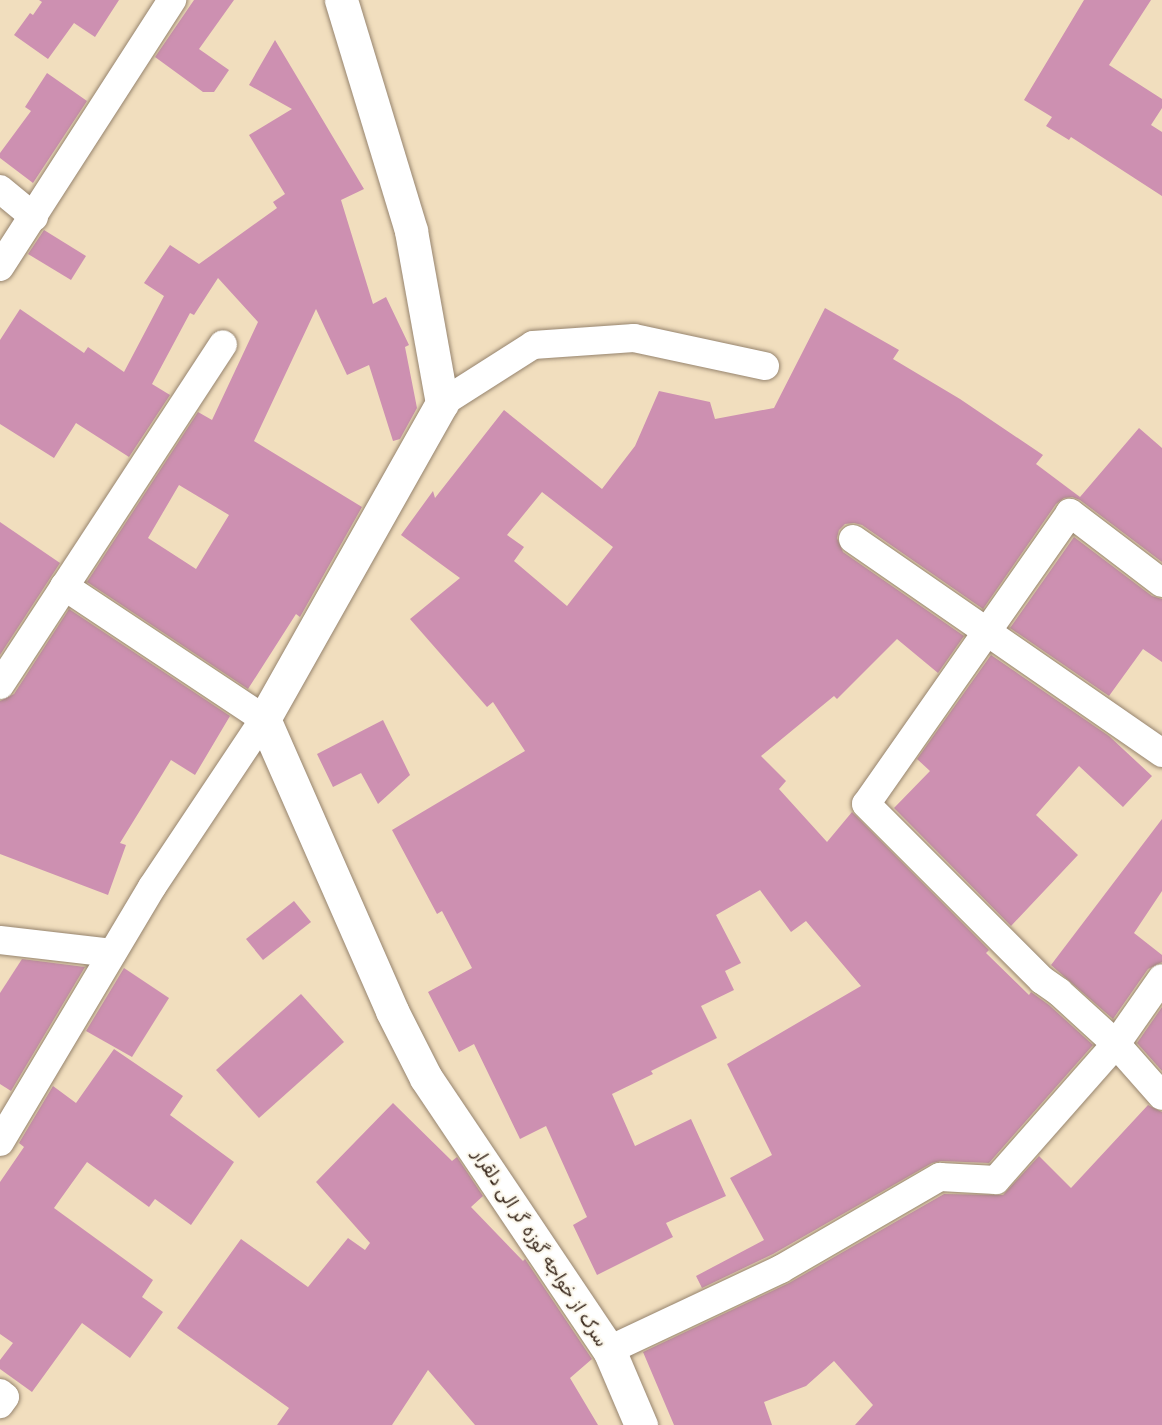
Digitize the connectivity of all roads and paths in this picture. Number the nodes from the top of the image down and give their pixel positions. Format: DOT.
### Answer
graph roads {
  1 [pos="172,0"];
  2 [pos="341,0"];
  3 [pos="0,189"];
  4 [pos="34,217"];
  5 [pos="0,267"];
  6 [pos="223,344"];
  7 [pos="765,366"];
  8 [pos="442,403"];
  9 [pos="853,539"];
  10 [pos="1162,583"];
  11 [pos="64,586"];
  12 [pos="987,629"];
  13 [pos="0,685"];
  14 [pos="264,718"];
  15 [pos="1162,753"];
  16 [pos="0,940"];
  17 [pos="112,953"];
  18 [pos="1162,978"];
  19 [pos="1116,1044"];
  20 [pos="1162,1096"];
  21 [pos="0,1143"];
  22 [pos="609,1350"];
  23 [pos="0,1393"];
  24 [pos="0,1404"];
  25 [pos="641,1425"];
  1 -- 4 [label="street"];
  2 -- 8 [label="street"];
  3 -- 4 [label="street"];
  4 -- 5 [label="street"];
  6 -- 11 [label="street"];
  7 -- 8 [label="street"];
  8 -- 14 [label="street"];
  9 -- 12 [label="street"];
  10 -- 12 [label="street"];
  11 -- 13 [label="street"];
  11 -- 14 [label="street"];
  12 -- 15 [label="street"];
  12 -- 19 [label="street"];
  14 -- 17 [label="street"];
  14 -- 22 [label="street, سرک از خواجه گوزه گر الی دلقرار"];
  16 -- 17 [label="street"];
  17 -- 21 [label="street"];
  18 -- 19 [label="street"];
  19 -- 20 [label="street"];
  19 -- 22 [label="street"];
  22 -- 25 [label="street, سرک از خواجه گوزه گر الی دلقرار"];
  23 -- 24 [label="street"];
}
